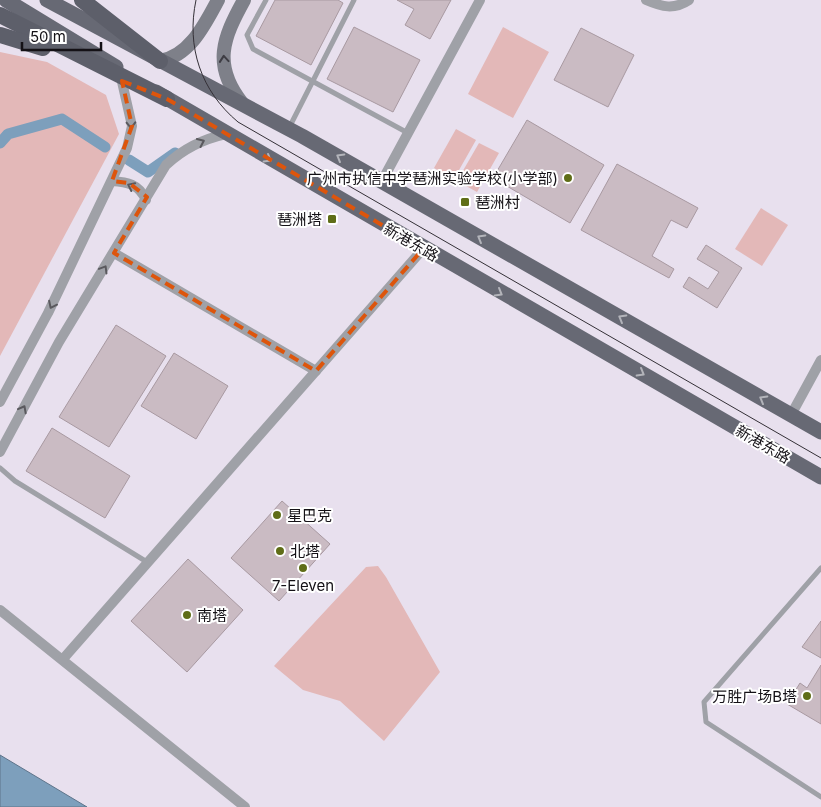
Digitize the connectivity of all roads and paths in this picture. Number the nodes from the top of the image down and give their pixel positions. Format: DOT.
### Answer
graph roads {
  1 [pos="6,0"];
  2 [pos="47,0"];
  3 [pos="82,0"];
  4 [pos="218,0"];
  5 [pos="244,0"];
  6 [pos="266,0"];
  7 [pos="354,0"];
  8 [pos="480,0"];
  9 [pos="646,0"];
  10 [pos="689,0"];
  11 [pos="0,15"];
  12 [pos="0,35"];
  13 [pos="160,61"];
  14 [pos="121,75"];
  15 [pos="313,81"];
  16 [pos="167,99"];
  17 [pos="242,103"];
  18 [pos="288,128"];
  19 [pos="408,133"];
  20 [pos="226,134"];
  21 [pos="112,181"];
  22 [pos="382,181"];
  23 [pos="146,200"];
  24 [pos="423,249"];
  25 [pos="114,254"];
  26 [pos="821,360"];
  27 [pos="316,371"];
  28 [pos="0,402"];
  29 [pos="791,414"];
  30 [pos="821,432"];
  31 [pos="0,452"];
  32 [pos="0,468"];
  33 [pos="821,477"];
  34 [pos="148,562"];
  35 [pos="821,568"];
  36 [pos="0,610"];
  37 [pos="63,659"];
  38 [pos="821,797"];
  39 [pos="245,807"];
  1 -- 14 [label="main road"];
  2 -- 13 [label="main road"];
  3 -- 13 [label="highway"];
  4 -- 13 [label="main road"];
  17 -- 5 [label="main road, one-way"];
  6 -- 15 [label="lane"];
  7 -- 15 [label="lane"];
  8 -- 19 [label="street"];
  9 -- 10 [label="street"];
  11 -- 14 [label="highway"];
  12 -- 14 [label="highway"];
  13 -- 17 [label="main road"];
  14 -- 16 [label="highway"];
  14 -- 21 [label="street, one-way"];
  15 -- 18 [label="lane"];
  15 -- 19 [label="lane"];
  16 -- 20 [label="main road, 新港东路"];
  17 -- 18 [label="main road"];
  22 -- 18 [label="main road, one-way"];
  19 -- 22 [label="street"];
  23 -- 20 [label="street, one-way"];
  20 -- 24 [label="main road, 新港东路, one-way"];
  23 -- 21 [label="street, one-way"];
  21 -- 28 [label="street, one-way"];
  29 -- 22 [label="main road, one-way"];
  23 -- 25 [label="street"];
  24 -- 27 [label="street"];
  24 -- 33 [label="main road, 新港东路, one-way"];
  25 -- 27 [label="street"];
  31 -- 25 [label="street, one-way"];
  26 -- 29 [label="street"];
  27 -- 34 [label="street"];
  29 -- 30 [label="main road"];
  32 -- 34 [label="lane"];
  34 -- 37 [label="street"];
  35 -- 38 [label="lane"];
  36 -- 37 [label="street"];
  37 -- 39 [label="street"];
}
